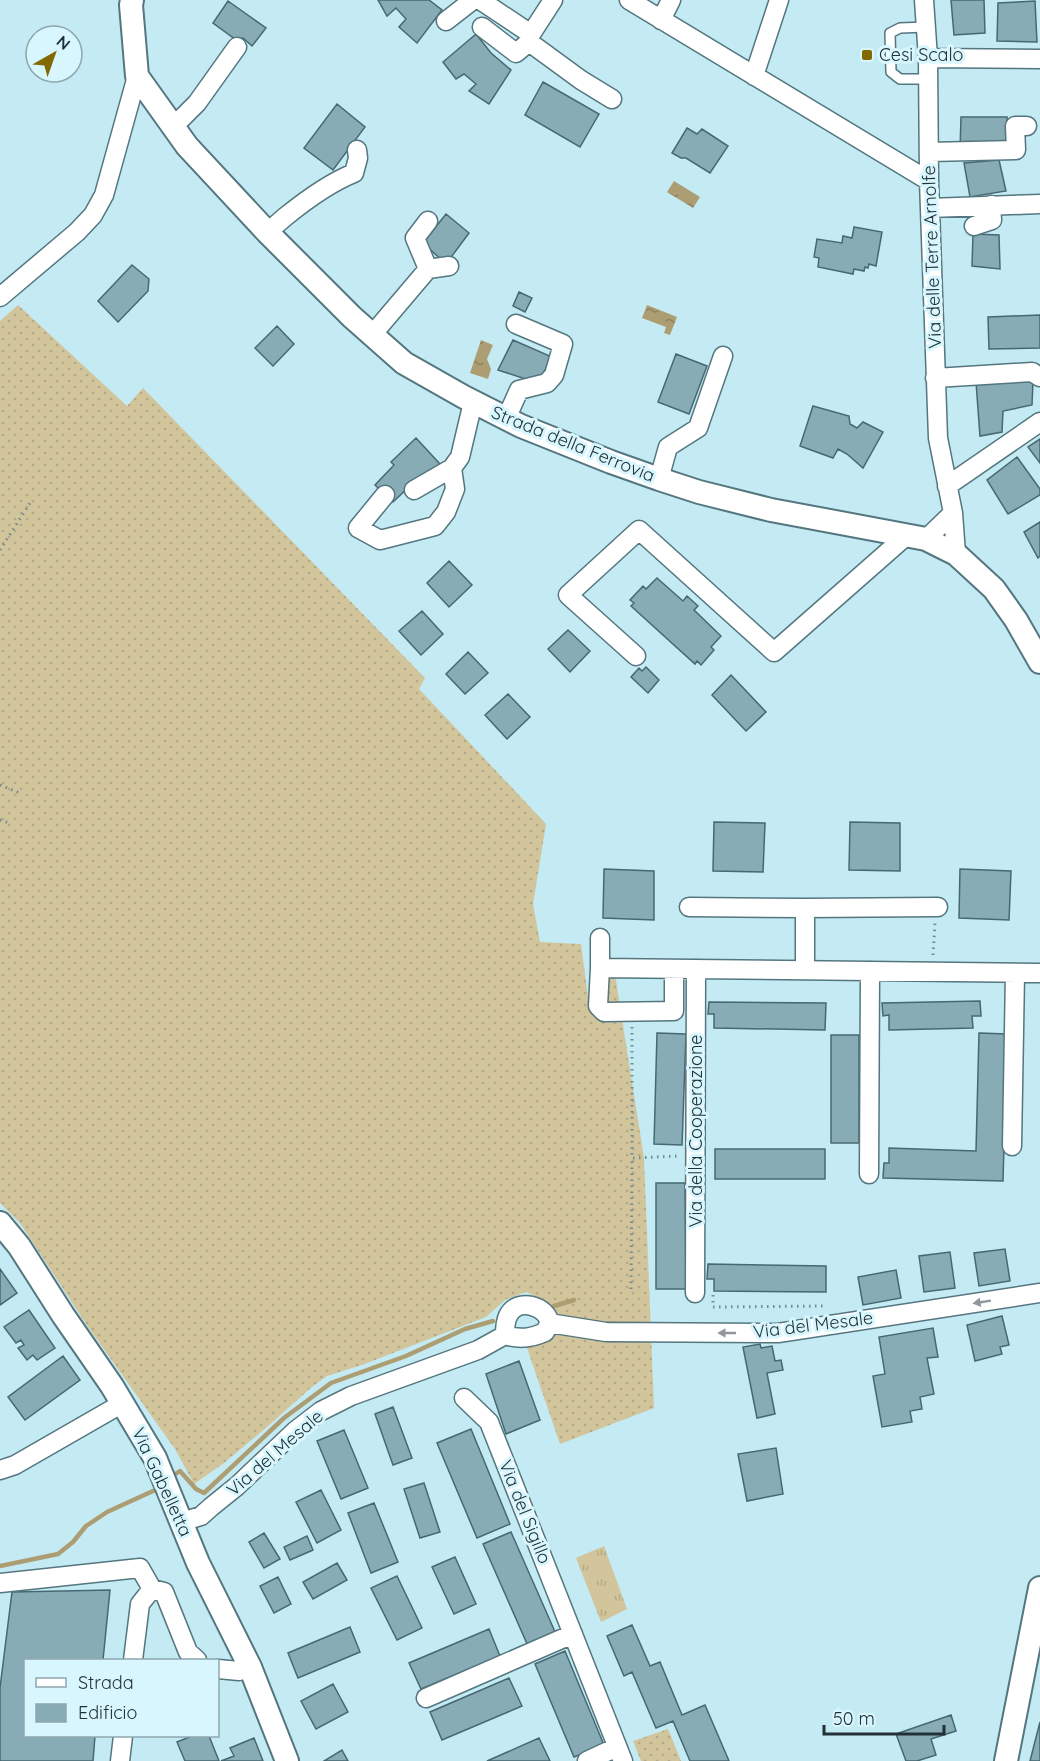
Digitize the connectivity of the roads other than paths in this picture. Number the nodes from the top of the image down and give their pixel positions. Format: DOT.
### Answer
graph roads {
  1 [pos="473,0"];
  2 [pos="480,0"];
  3 [pos="553,0"];
  4 [pos="629,0"];
  5 [pos="671,0"];
  6 [pos="779,0"];
  7 [pos="924,0"];
  8 [pos="130,2"];
  9 [pos="661,20"];
  10 [pos="446,21"];
  11 [pos="482,27"];
  12 [pos="926,27"];
  13 [pos="530,38"];
  14 [pos="237,47"];
  15 [pos="928,58"];
  16 [pos="1040,59"];
  17 [pos="138,76"];
  18 [pos="754,76"];
  19 [pos="928,79"];
  20 [pos="612,99"];
  21 [pos="174,126"];
  22 [pos="1027,126"];
  23 [pos="357,150"];
  24 [pos="929,152"];
  25 [pos="929,181"];
  26 [pos="1040,204"];
  27 [pos="992,206"];
  28 [pos="930,208"];
  29 [pos="428,221"];
  30 [pos="974,226"];
  31 [pos="267,232"];
  32 [pos="449,266"];
  33 [pos="428,269"];
  34 [pos="0,297"];
  35 [pos="516,324"];
  36 [pos="372,335"];
  37 [pos="723,356"];
  38 [pos="1040,377"];
  39 [pos="935,378"];
  40 [pos="473,402"];
  41 [pos="506,418"];
  42 [pos="1040,422"];
  43 [pos="452,468"];
  44 [pos="659,479"];
  45 [pos="947,486"];
  46 [pos="414,490"];
  47 [pos="385,495"];
  48 [pos="953,513"];
  49 [pos="916,538"];
  50 [pos="956,554"];
  51 [pos="636,656"];
  52 [pos="1040,662"];
  53 [pos="689,907"];
  54 [pos="937,907"];
  55 [pos="805,908"];
  56 [pos="600,938"];
  57 [pos="1040,962"];
  58 [pos="600,968"];
  59 [pos="674,969"];
  60 [pos="696,969"];
  61 [pos="805,970"];
  62 [pos="870,971"];
  63 [pos="1015,973"];
  64 [pos="1040,973"];
  65 [pos="1012,1146"];
  66 [pos="869,1174"];
  67 [pos="0,1223"];
  68 [pos="696,1293"];
  69 [pos="1040,1293"];
  70 [pos="549,1323"];
  71 [pos="506,1335"];
  72 [pos="464,1398"];
  73 [pos="123,1403"];
  74 [pos="0,1470"];
  75 [pos="181,1522"];
  76 [pos="0,1583"];
  77 [pos="1040,1588"];
  78 [pos="152,1589"];
  79 [pos="573,1634"];
  80 [pos="133,1659"];
  81 [pos="195,1659"];
  82 [pos="250,1667"];
  83 [pos="219,1669"];
  84 [pos="426,1698"];
  85 [pos="123,1737"];
  86 [pos="620,1754"];
  87 [pos="120,1761"];
  88 [pos="287,1761"];
  89 [pos="587,1761"];
  90 [pos="1006,1761"];
  1 -- 10 [label="street"];
  2 -- 13 [label="street"];
  3 -- 13 [label="street"];
  4 -- 9 [label="street"];
  5 -- 9 [label="street"];
  6 -- 18 [label="street"];
  7 -- 12 [label="street, Via delle Terre Arnolfe"];
  8 -- 17 [label="street"];
  9 -- 18 [label="street"];
  11 -- 13 [label="street"];
  12 -- 15 [label="street, Via delle Terre Arnolfe"];
  12 -- 19 [label="lane"];
  13 -- 20 [label="street"];
  14 -- 21 [label="street"];
  15 -- 16 [label="street"];
  15 -- 19 [label="street, Via delle Terre Arnolfe"];
  17 -- 21 [label="street, Strada della Ferrovia"];
  17 -- 34 [label="street"];
  18 -- 25 [label="street"];
  19 -- 24 [label="street, Via delle Terre Arnolfe"];
  21 -- 31 [label="street, Strada della Ferrovia"];
  22 -- 24 [label="street"];
  23 -- 31 [label="street"];
  24 -- 25 [label="street, Via delle Terre Arnolfe"];
  25 -- 28 [label="street, Via delle Terre Arnolfe"];
  26 -- 27 [label="street"];
  27 -- 28 [label="street"];
  27 -- 30 [label="street"];
  28 -- 39 [label="street, Via delle Terre Arnolfe"];
  29 -- 33 [label="street"];
  31 -- 36 [label="street, Strada della Ferrovia"];
  32 -- 33 [label="street"];
  33 -- 36 [label="street"];
  35 -- 41 [label="street"];
  36 -- 40 [label="street, Strada della Ferrovia"];
  37 -- 44 [label="street"];
  38 -- 39 [label="street"];
  39 -- 45 [label="street, Via delle Terre Arnolfe"];
  40 -- 41 [label="street, Strada della Ferrovia"];
  40 -- 43 [label="street"];
  41 -- 44 [label="street, Strada della Ferrovia"];
  42 -- 45 [label="street"];
  43 -- 46 [label="street"];
  43 -- 47 [label="street"];
  44 -- 49 [label="street, Strada della Ferrovia"];
  45 -- 48 [label="street, Via delle Terre Arnolfe"];
  48 -- 49 [label="street"];
  48 -- 50 [label="street, Via delle Terre Arnolfe"];
  49 -- 50 [label="street, Strada della Ferrovia"];
  49 -- 51 [label="street"];
  50 -- 52 [label="street"];
  53 -- 55 [label="street"];
  54 -- 55 [label="street"];
  55 -- 61 [label="street"];
  56 -- 58 [label="street, Via della Cooperazione"];
  57 -- 64 [label="street"];
  58 -- 59 [label="street"];
  58 -- 59 [label="street, Via della Cooperazione"];
  59 -- 60 [label="street"];
  60 -- 61 [label="street"];
  60 -- 68 [label="street, Via della Cooperazione"];
  61 -- 62 [label="street"];
  62 -- 63 [label="street"];
  62 -- 66 [label="street"];
  63 -- 64 [label="street"];
  63 -- 65 [label="street"];
  67 -- 73 [label="street, Via Gabelletta"];
  69 -- 70 [label="street, Via del Mesale, one-way"];
  70 -- 71 [label="street, Via del Mesale"];
  70 -- 71 [label="street"];
  71 -- 75 [label="street, Via del Mesale"];
  72 -- 79 [label="street, Via del Sigillo"];
  73 -- 74 [label="street"];
  73 -- 75 [label="street, Via Gabelletta"];
  75 -- 82 [label="street, Via Gabelletta"];
  76 -- 78 [label="street"];
  77 -- 90 [label="street"];
  78 -- 80 [label="street"];
  78 -- 81 [label="street"];
  79 -- 84 [label="street"];
  79 -- 86 [label="street, Via del Sigillo"];
  82 -- 83 [label="street"];
  82 -- 88 [label="street, Via Gabelletta"];
  85 -- 87 [label="street"];
  86 -- 89 [label="street, Via del Sigillo"];
}
